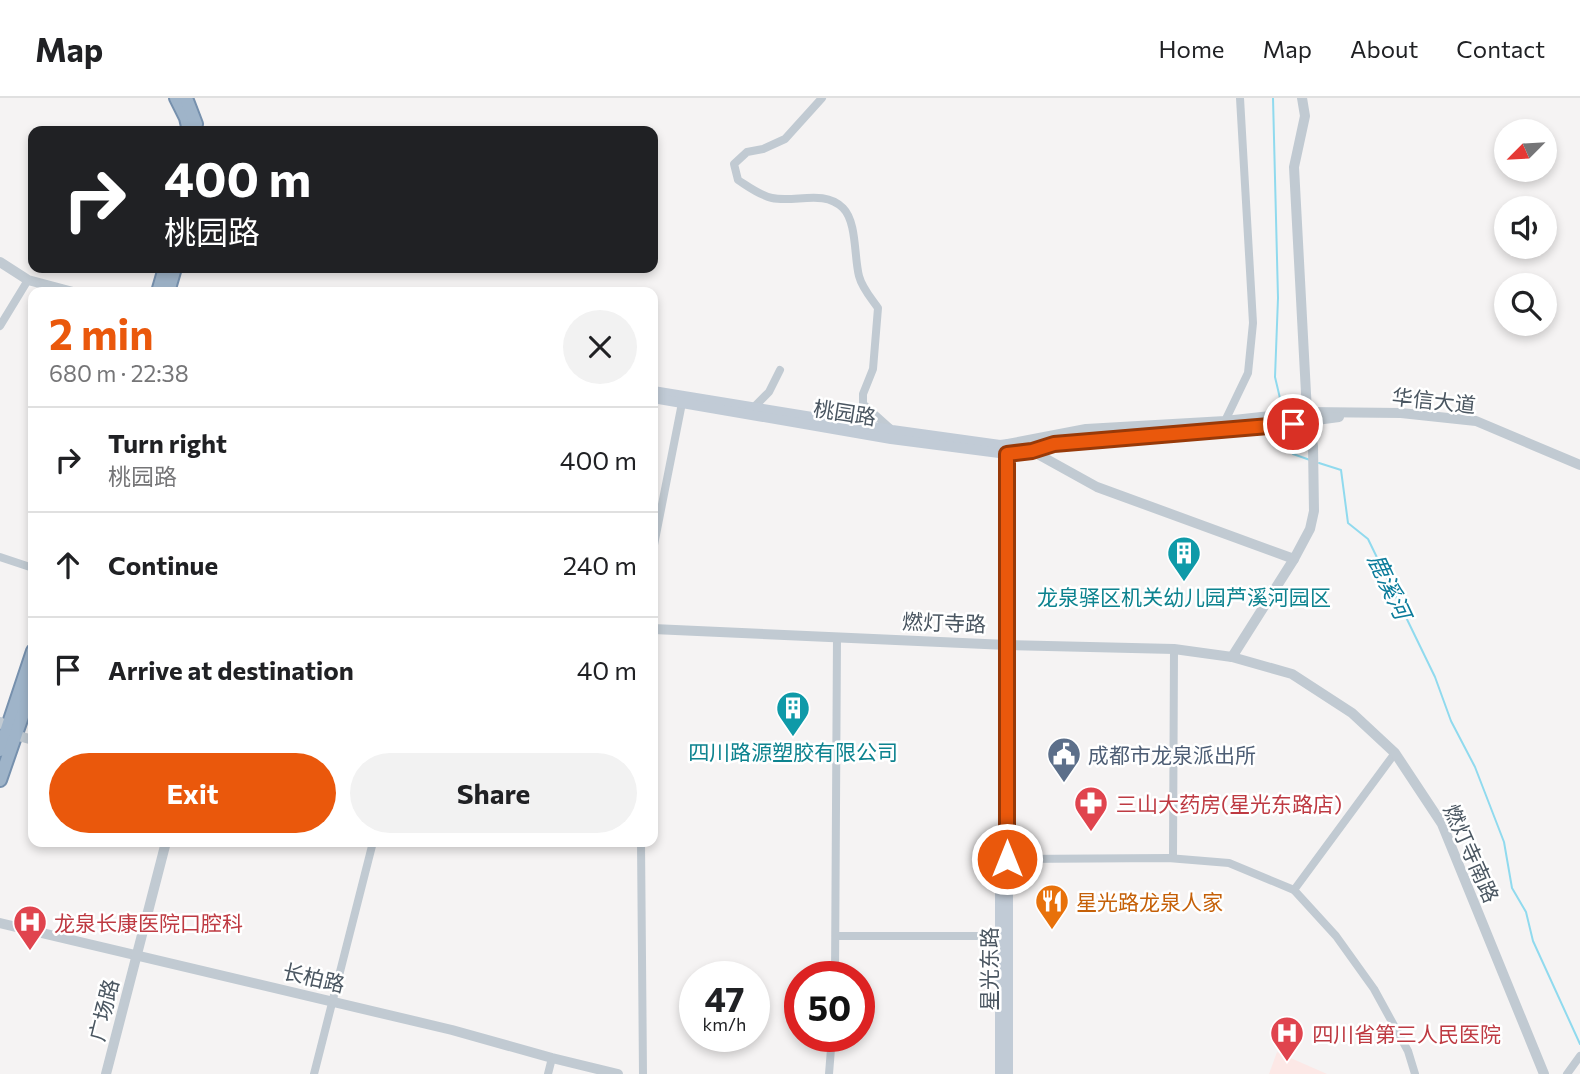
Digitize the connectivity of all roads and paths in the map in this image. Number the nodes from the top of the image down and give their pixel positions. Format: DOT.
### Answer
graph roads {
  1 [pos="176,98"];
  2 [pos="186,98"];
  3 [pos="822,98"];
  4 [pos="1240,98"];
  5 [pos="1302,98"];
  6 [pos="188,126"];
  7 [pos="195,126"];
  8 [pos="0,262"];
  9 [pos="29,280"];
  10 [pos="55,287"];
  11 [pos="0,326"];
  12 [pos="780,370"];
  13 [pos="658,392"];
  14 [pos="658,398"];
  15 [pos="683,399"];
  16 [pos="753,408"];
  17 [pos="1309,417"];
  18 [pos="1225,421"];
  19 [pos="1248,424"];
  20 [pos="892,430"];
  21 [pos="1004,449"];
  22 [pos="1032,451"];
  23 [pos="1580,465"];
  24 [pos="658,525"];
  25 [pos="0,556"];
  26 [pos="1294,559"];
  27 [pos="28,566"];
  28 [pos="658,629"];
  29 [pos="837,637"];
  30 [pos="1003,644"];
  31 [pos="1174,649"];
  32 [pos="1232,657"];
  33 [pos="28,667"];
  34 [pos="28,694"];
  35 [pos="8,729"];
  36 [pos="28,738"];
  37 [pos="0,750"];
  38 [pos="1395,753"];
  39 [pos="0,780"];
  40 [pos="165,847"];
  41 [pos="372,847"];
  42 [pos="641,847"];
  43 [pos="1004,859"];
  44 [pos="1173,859"];
  45 [pos="1294,890"];
  46 [pos="0,923"];
  47 [pos="836,936"];
  48 [pos="999,938"];
  49 [pos="137,956"];
  50 [pos="835,961"];
  51 [pos="333,1002"];
  52 [pos="831,1052"];
  53 [pos="1580,1056"];
  54 [pos="552,1058"];
  55 [pos="1569,1071"];
  56 [pos="106,1074"];
  57 [pos="314,1074"];
  58 [pos="548,1074"];
  59 [pos="618,1074"];
  60 [pos="643,1074"];
  61 [pos="829,1074"];
  62 [pos="1000,1074"];
  63 [pos="1007,1074"];
  64 [pos="1415,1074"];
  65 [pos="1544,1074"];
  1 -- 6 [label="highway"];
  2 -- 7 [label="highway"];
  3 -- 20 [label="street"];
  4 -- 18 [label="street"];
  5 -- 17 [label="street"];
  8 -- 9 [label="street"];
  9 -- 10 [label="street"];
  9 -- 11 [label="street"];
  12 -- 16 [label="street"];
  13 -- 15 [label="main road"];
  14 -- 15 [label="main road, 桃园路"];
  15 -- 16 [label="main road"];
  15 -- 21 [label="main road, 桃园路"];
  15 -- 24 [label="street"];
  16 -- 20 [label="main road"];
  17 -- 19 [label="street, 华信大道"];
  17 -- 23 [label="street, 华信大道"];
  17 -- 26 [label="street"];
  18 -- 19 [label="street"];
  18 -- 21 [label="street"];
  19 -- 22 [label="street, 桃园路"];
  20 -- 21 [label="main road"];
  21 -- 22 [label="street, 桃园路"];
  21 -- 30 [label="main road, 星光东路"];
  22 -- 26 [label="street"];
  25 -- 27 [label="street"];
  26 -- 32 [label="street"];
  28 -- 29 [label="street, 燃灯寺路"];
  29 -- 30 [label="street, 燃灯寺路"];
  29 -- 47 [label="street"];
  30 -- 31 [label="street, 燃灯寺路"];
  30 -- 43 [label="main road, 星光东路"];
  31 -- 32 [label="street, 燃灯寺路"];
  31 -- 44 [label="street"];
  32 -- 38 [label="street, 燃灯寺南路"];
  33 -- 35 [label="highway"];
  34 -- 35 [label="highway"];
  35 -- 36 [label="street"];
  35 -- 37 [label="highway"];
  35 -- 39 [label="highway"];
  38 -- 45 [label="street"];
  38 -- 65 [label="street, 燃灯寺南路"];
  40 -- 49 [label="street, 广场路"];
  41 -- 51 [label="street"];
  42 -- 60 [label="street"];
  43 -- 44 [label="street"];
  43 -- 48 [label="main road, 星光东路"];
  43 -- 63 [label="main road, 星光东路"];
  44 -- 45 [label="street"];
  45 -- 64 [label="street"];
  46 -- 49 [label="street, 长柏路"];
  47 -- 48 [label="street"];
  47 -- 50 [label="street"];
  48 -- 62 [label="main road, 星光东路"];
  49 -- 51 [label="street, 长柏路"];
  49 -- 56 [label="street, 广场路"];
  51 -- 54 [label="street, 长柏路"];
  51 -- 57 [label="street"];
  52 -- 61 [label="street"];
  53 -- 55 [label="street"];
  54 -- 58 [label="street"];
  54 -- 59 [label="street, 长柏路"];
}
